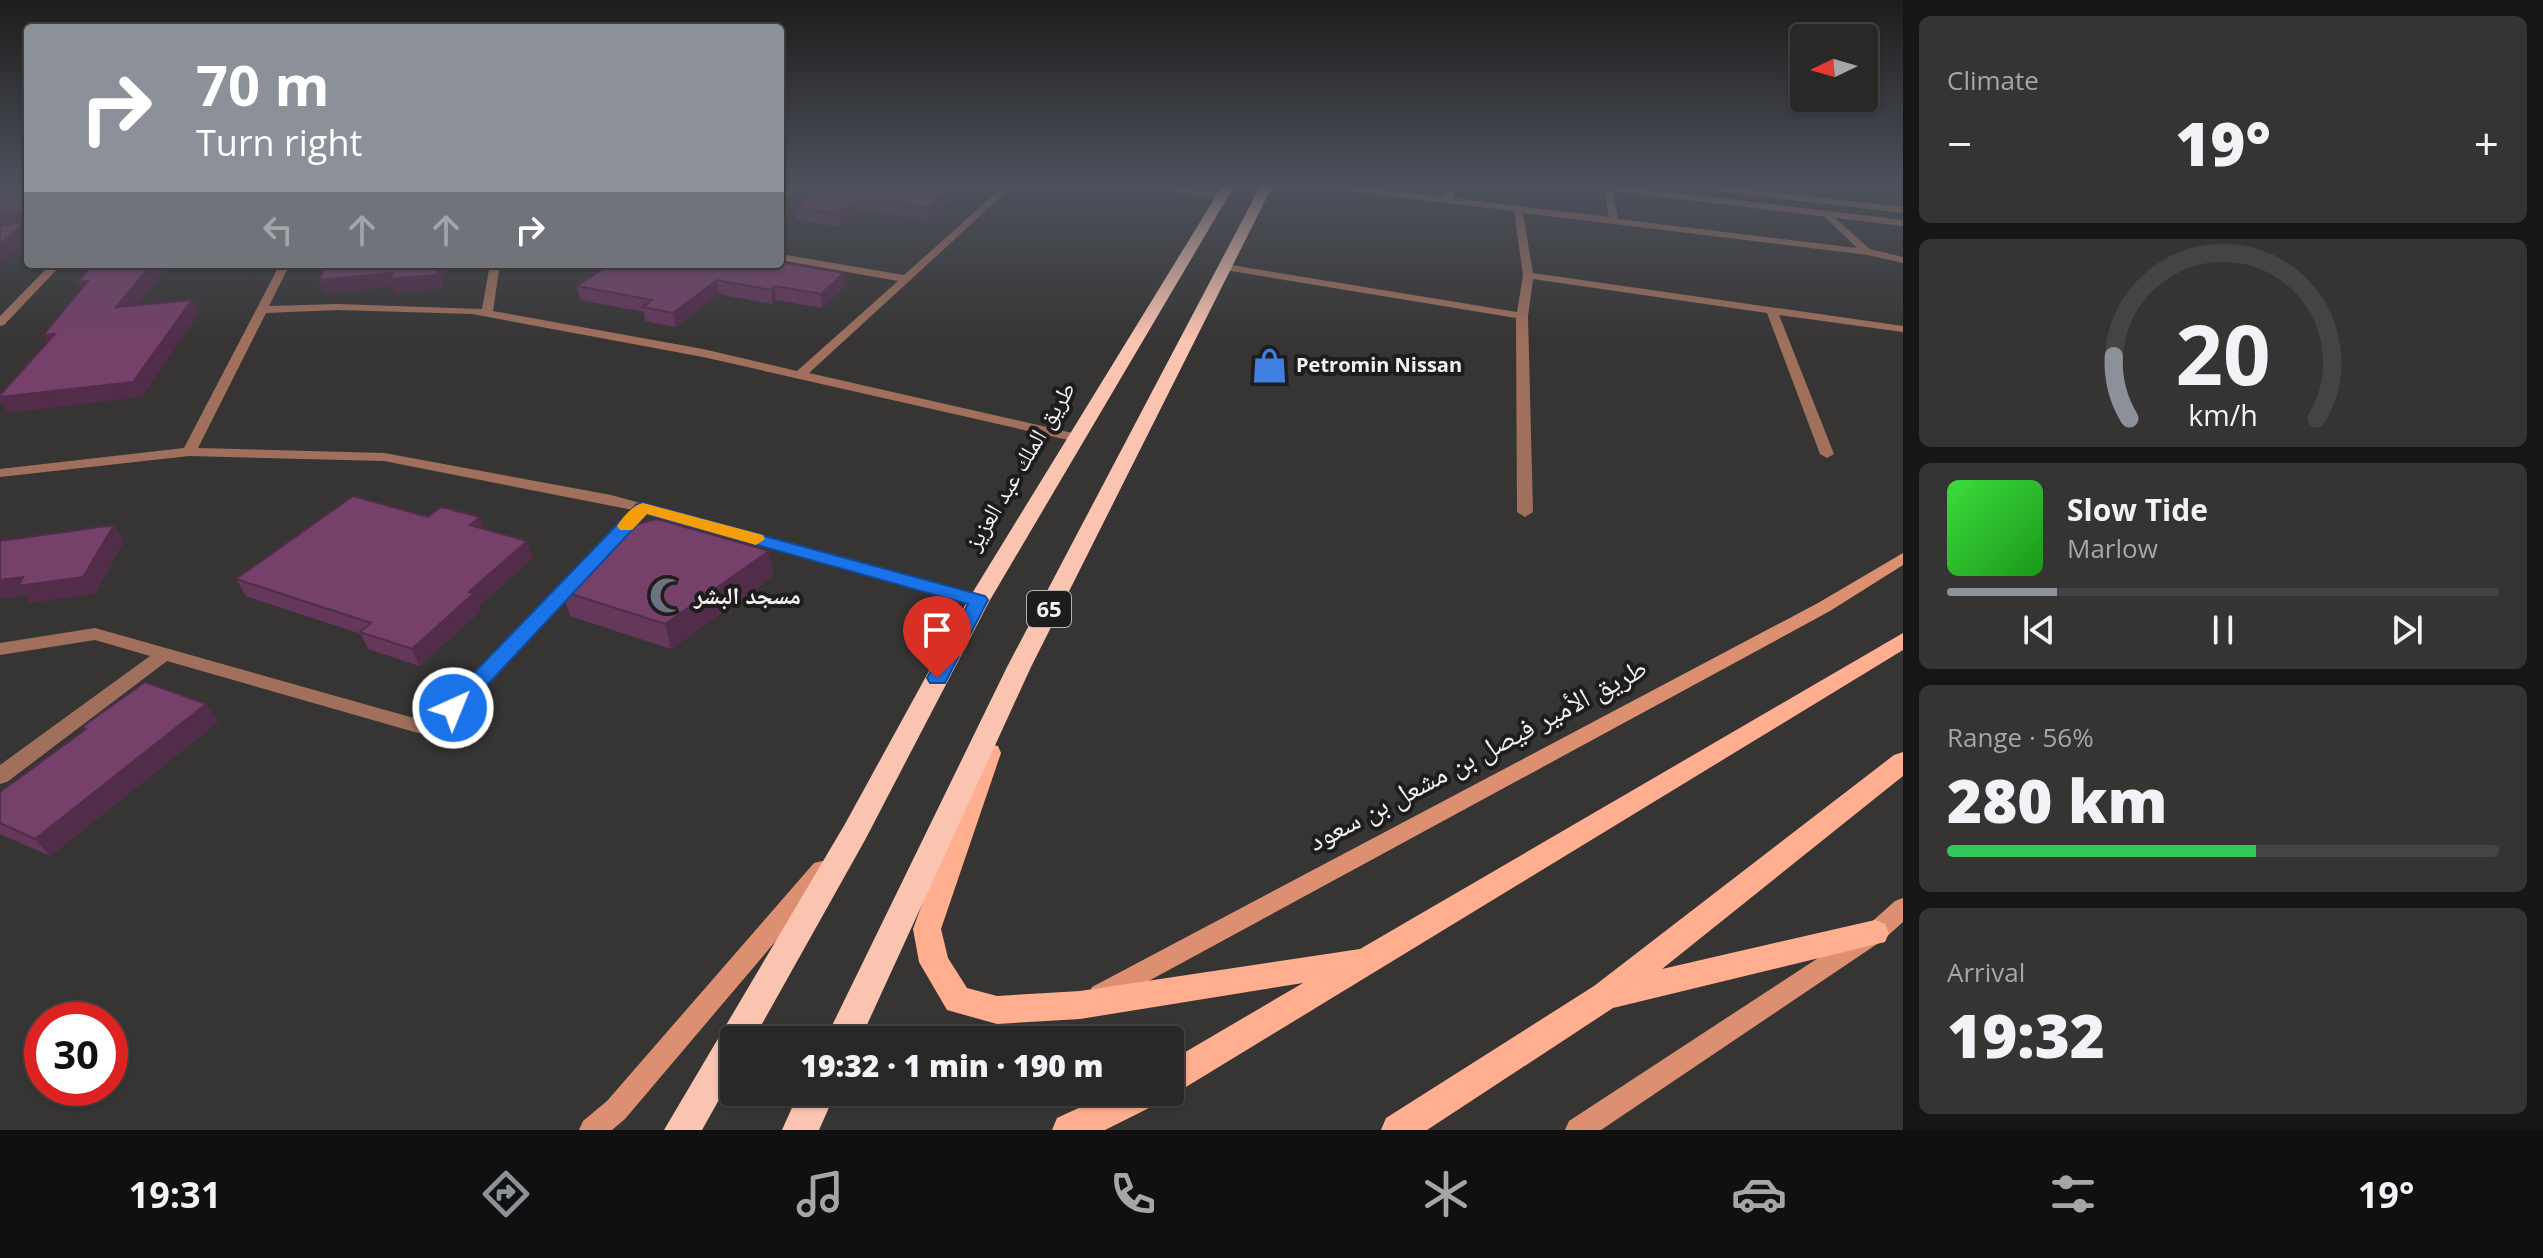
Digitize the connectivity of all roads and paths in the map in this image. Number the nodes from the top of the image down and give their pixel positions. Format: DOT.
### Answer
graph roads {
  1 [pos="954,236"];
  2 [pos="1199,236"];
  3 [pos="1241,236"];
  4 [pos="1522,236"];
  5 [pos="1737,236"];
  6 [pos="1849,236"];
  7 [pos="1865,251"];
  8 [pos="784,258"];
  9 [pos="1903,260"];
  10 [pos="1225,267"];
  11 [pos="53,268"];
  12 [pos="283,268"];
  13 [pos="494,268"];
  14 [pos="1528,275"];
  15 [pos="906,279"];
  16 [pos="1771,308"];
  17 [pos="262,310"];
  18 [pos="13,311"];
  19 [pos="0,312"];
  20 [pos="487,314"];
  21 [pos="1522,316"];
  22 [pos="0,323"];
  23 [pos="1903,329"];
  24 [pos="800,375"];
  25 [pos="1077,438"];
  26 [pos="189,452"];
  27 [pos="1827,454"];
  28 [pos="0,473"];
  29 [pos="643,508"];
  30 [pos="1525,512"];
  31 [pos="1903,558"];
  32 [pos="979,600"];
  33 [pos="1903,640"];
  34 [pos="0,649"];
  35 [pos="164,654"];
  36 [pos="1019,667"];
  37 [pos="1903,762"];
  38 [pos="0,776"];
  39 [pos="855,832"];
  40 [pos="1903,908"];
  41 [pos="1875,933"];
  42 [pos="1368,959"];
  43 [pos="1605,996"];
  44 [pos="1080,1005"];
  45 [pos="742,1026"];
  46 [pos="849,1026"];
  47 [pos="720,1064"];
  48 [pos="1184,1071"];
  49 [pos="811,1106"];
  50 [pos="1119,1106"];
  51 [pos="592,1130"];
  52 [pos="682,1130"];
  53 [pos="800,1130"];
  54 [pos="1069,1130"];
  55 [pos="1398,1130"];
  56 [pos="1578,1130"];
  1 -- 15 [label="street"];
  2 -- 25 [label="highway, طريق الملك عبد العزيز"];
  3 -- 10 [label="highway, 65"];
  4 -- 14 [label="street"];
  5 -- 7 [label="street"];
  6 -- 7 [label="street"];
  7 -- 9 [label="street"];
  8 -- 15 [label="street"];
  10 -- 21 [label="street"];
  10 -- 36 [label="highway, 65"];
  11 -- 18 [label="street"];
  12 -- 17 [label="street"];
  13 -- 20 [label="street"];
  14 -- 16 [label="street"];
  14 -- 21 [label="street"];
  15 -- 24 [label="street"];
  16 -- 23 [label="street"];
  16 -- 27 [label="street"];
  17 -- 20 [label="street"];
  17 -- 26 [label="street"];
  18 -- 19 [label="street"];
  18 -- 22 [label="street"];
  20 -- 24 [label="street"];
  21 -- 30 [label="street"];
  24 -- 25 [label="street"];
  25 -- 32 [label="highway, طريق الملك عبد العزيز"];
  26 -- 28 [label="street"];
  26 -- 29 [label="street"];
  29 -- 32 [label="street"];
  29 -- 35 [label="street"];
  31 -- 44 [label="main road, طريق الأمير فيصل بن مشعل بن سعود"];
  32 -- 39 [label="highway, طريق الملك عبد العزيز"];
  33 -- 42 [label="main road"];
  34 -- 35 [label="street"];
  35 -- 38 [label="street"];
  36 -- 44 [label="main road"];
  36 -- 46 [label="highway, 65"];
  37 -- 43 [label="main road"];
  39 -- 45 [label="highway, طريق الملك عبد العزيز"];
  39 -- 51 [label="main road"];
  40 -- 41 [label="main road"];
  41 -- 43 [label="main road"];
  41 -- 56 [label="main road"];
  42 -- 44 [label="main road"];
  42 -- 48 [label="main road"];
  43 -- 55 [label="main road"];
  47 -- 52 [label="highway, طريق الملك عبد العزيز"];
  49 -- 53 [label="highway"];
  50 -- 54 [label="main road"];
}
